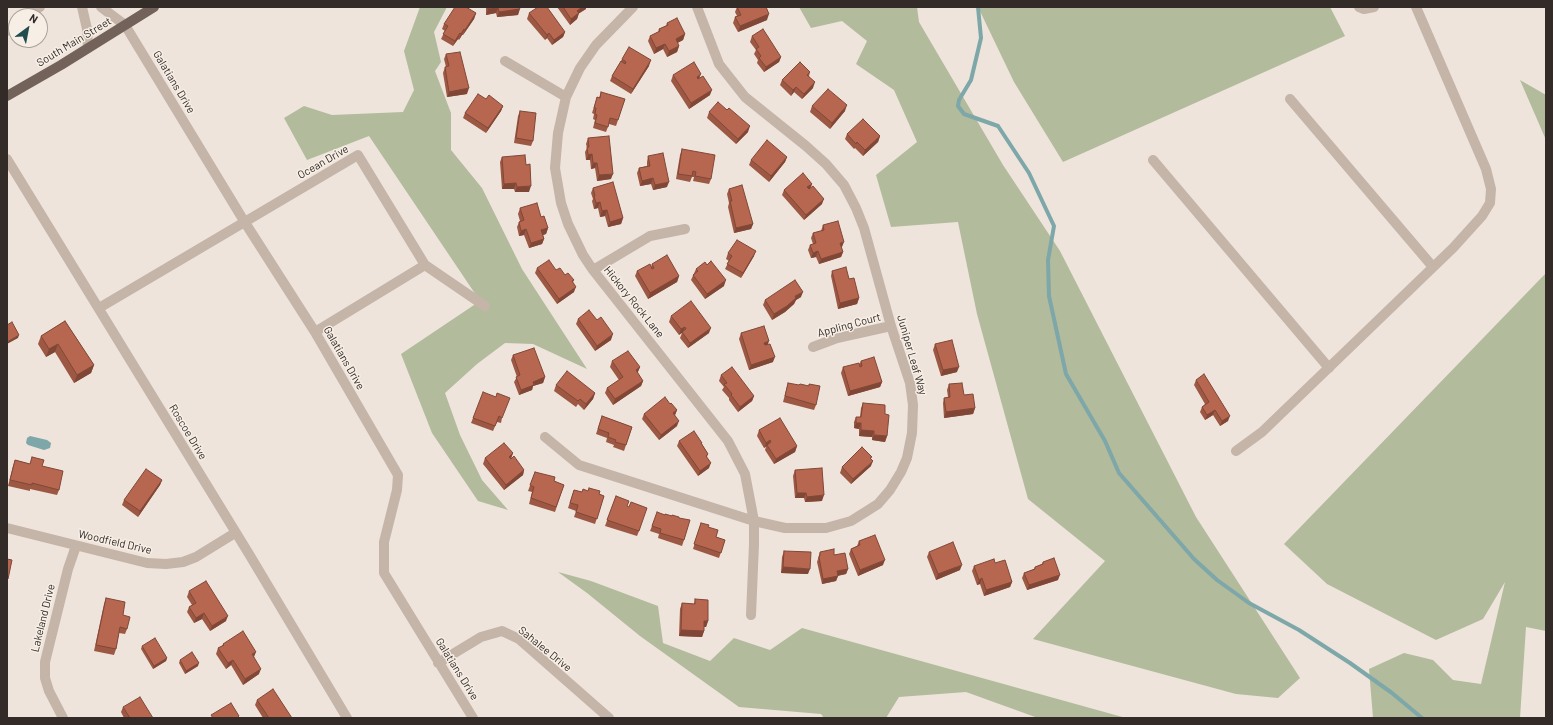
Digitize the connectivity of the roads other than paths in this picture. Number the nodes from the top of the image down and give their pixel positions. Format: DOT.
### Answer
graph roads {
  1 [pos="82,7"];
  2 [pos="101,7"];
  3 [pos="154,7"];
  4 [pos="633,7"];
  5 [pos="697,7"];
  6 [pos="1359,7"];
  7 [pos="1374,7"];
  8 [pos="1416,7"];
  9 [pos="125,25"];
  10 [pos="88,48"];
  11 [pos="504,61"];
  12 [pos="7,96"];
  13 [pos="566,97"];
  14 [pos="1290,99"];
  15 [pos="7,159"];
  16 [pos="1153,160"];
  17 [pos="244,222"];
  18 [pos="685,229"];
  19 [pos="425,265"];
  20 [pos="1434,267"];
  21 [pos="593,270"];
  22 [pos="485,306"];
  23 [pos="99,308"];
  24 [pos="891,326"];
  25 [pos="315,332"];
  26 [pos="813,347"];
  27 [pos="1329,368"];
  28 [pos="545,437"];
  29 [pos="1236,451"];
  30 [pos="754,521"];
  31 [pos="7,528"];
  32 [pos="235,533"];
  33 [pos="76,546"];
  34 [pos="751,615"];
  35 [pos="438,663"];
  36 [pos="63,718"];
  37 [pos="347,718"];
  38 [pos="473,718"];
  39 [pos="609,718"];
  1 -- 10 [label="street"];
  2 -- 9 [label="street"];
  3 -- 9 [label="main road, South Main Street"];
  4 -- 13 [label="street, Hickory Rock Lane"];
  5 -- 24 [label="street, Juniper Leaf Way"];
  6 -- 7 [label="street"];
  8 -- 20 [label="street"];
  9 -- 10 [label="main road, South Main Street"];
  9 -- 17 [label="street, Galatians Drive"];
  10 -- 12 [label="main road, South Main Street"];
  11 -- 13 [label="street"];
  13 -- 21 [label="street, Hickory Rock Lane"];
  14 -- 20 [label="street"];
  15 -- 23 [label="street, Roscoe Drive"];
  16 -- 27 [label="street"];
  17 -- 19 [label="street, Ocean Drive"];
  17 -- 23 [label="street, Ocean Drive"];
  17 -- 25 [label="street, Galatians Drive"];
  18 -- 21 [label="street"];
  19 -- 22 [label="street"];
  19 -- 25 [label="street"];
  20 -- 27 [label="street"];
  21 -- 30 [label="street, Hickory Rock Lane"];
  23 -- 32 [label="street, Roscoe Drive"];
  24 -- 26 [label="street, Appling Court"];
  24 -- 30 [label="street, Juniper Leaf Way"];
  25 -- 35 [label="street, Galatians Drive"];
  27 -- 29 [label="street"];
  28 -- 30 [label="street, Juniper Leaf Way"];
  30 -- 34 [label="street, Hickory Rock Lane"];
  31 -- 33 [label="street, Woodfield Drive"];
  32 -- 33 [label="street, Woodfield Drive"];
  32 -- 37 [label="street, Roscoe Drive"];
  33 -- 36 [label="street, Lakeland Drive"];
  35 -- 38 [label="street, Galatians Drive"];
  35 -- 39 [label="street, Sahalee Drive"];
}
